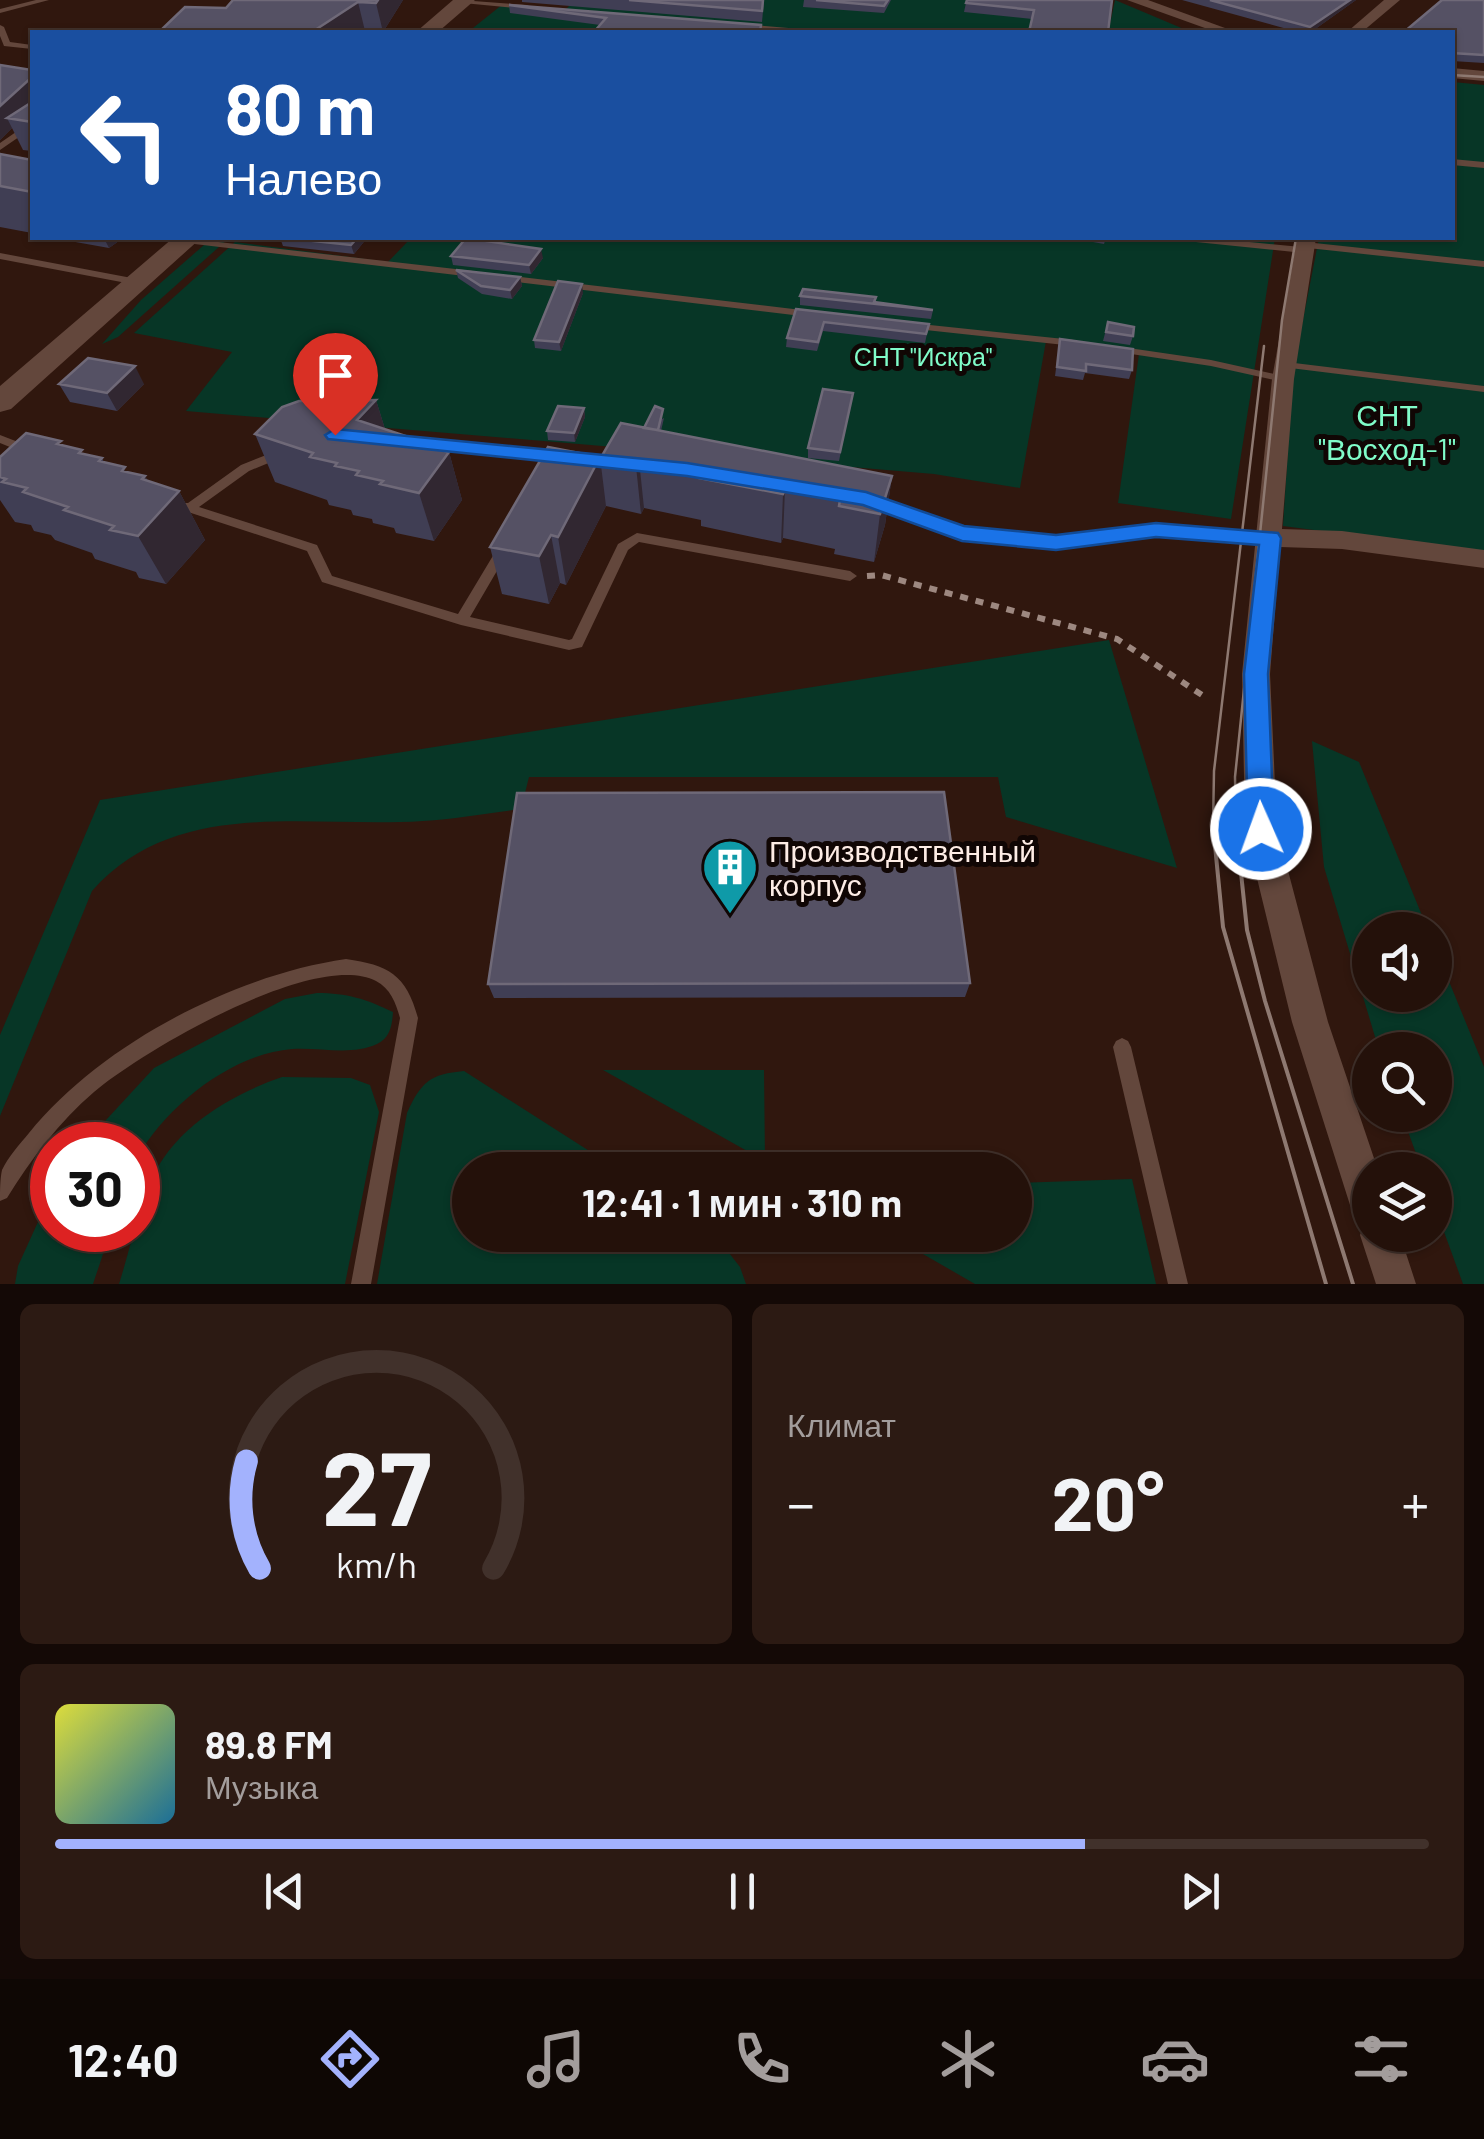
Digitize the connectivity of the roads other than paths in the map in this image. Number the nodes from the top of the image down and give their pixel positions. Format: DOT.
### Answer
graph roads {
  1 [pos="46,0"];
  2 [pos="1134,0"];
  3 [pos="1392,0"];
  4 [pos="464,1"];
  5 [pos="530,8"];
  6 [pos="0,11"];
  7 [pos="736,26"];
  8 [pos="0,28"];
  9 [pos="428,30"];
  10 [pos="787,30"];
  11 [pos="1223,30"];
  12 [pos="1356,30"];
  13 [pos="4,44"];
  14 [pos="30,48"];
  15 [pos="1455,73"];
  16 [pos="1484,76"];
  17 [pos="30,127"];
  18 [pos="0,147"];
  19 [pos="1455,162"];
  20 [pos="1484,165"];
  21 [pos="186,240"];
  22 [pos="195,240"];
  23 [pos="1226,240"];
  24 [pos="1305,244"];
  25 [pos="0,256"];
  26 [pos="1484,264"];
  27 [pos="137,282"];
  28 [pos="819,315"];
  29 [pos="896,324"];
  30 [pos="1284,372"];
  31 [pos="1484,389"];
  32 [pos="0,402"];
  33 [pos="0,439"];
  34 [pos="394,440"];
  35 [pos="289,450"];
  36 [pos="44,456"];
  37 [pos="573,456"];
  38 [pos="866,498"];
  39 [pos="171,502"];
  40 [pos="190,508"];
  41 [pos="1270,538"];
  42 [pos="509,541"];
  43 [pos="1484,559"];
  44 [pos="850,576"];
  45 [pos="461,620"];
  46 [pos="1122,1047"];
  47 [pos="1353,1152"];
  48 [pos="0,1190"];
  49 [pos="1386,1252"];
  50 [pos="361,1284"];
  51 [pos="1178,1284"];
  52 [pos="1396,1284"];
  1 -- 6 [label="lane"];
  2 -- 11 [label="street"];
  3 -- 12 [label="street"];
  4 -- 5 [label="lane"];
  4 -- 9 [label="main road"];
  7 -- 10 [label="lane"];
  8 -- 13 [label="lane"];
  13 -- 14 [label="lane"];
  15 -- 16 [label="street"];
  17 -- 18 [label="lane"];
  19 -- 20 [label="lane"];
  21 -- 27 [label="main road"];
  22 -- 28 [label="lane"];
  23 -- 24 [label="lane"];
  24 -- 26 [label="lane"];
  24 -- 30 [label="street"];
  25 -- 27 [label="lane"];
  27 -- 32 [label="main road"];
  29 -- 30 [label="lane"];
  30 -- 31 [label="lane"];
  30 -- 41 [label="street"];
  33 -- 36 [label="lane"];
  34 -- 37 [label="lane"];
  35 -- 40 [label="lane"];
  38 -- 41 [label="lane"];
  39 -- 40 [label="lane"];
  40 -- 45 [label="lane"];
  41 -- 43 [label="street"];
  41 -- 47 [label="street"];
  42 -- 45 [label="lane"];
  44 -- 45 [label="lane"];
  46 -- 51 [label="lane"];
  48 -- 50 [label="lane"];
  49 -- 52 [label="street"];
}
